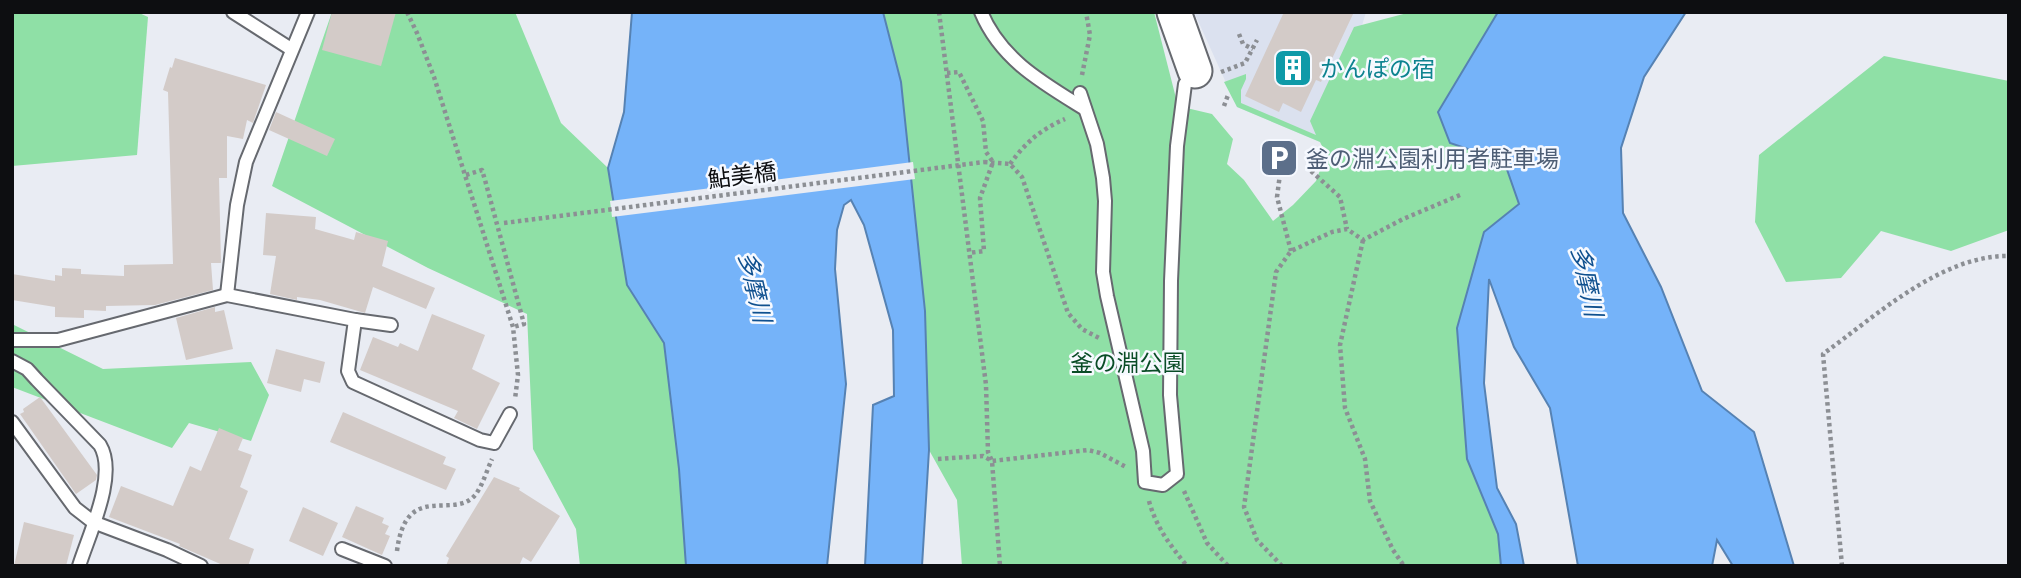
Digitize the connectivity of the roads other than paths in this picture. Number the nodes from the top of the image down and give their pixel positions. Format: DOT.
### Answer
graph roads {
  1 [pos="233,12"];
  2 [pos="308,12"];
  3 [pos="981,12"];
  4 [pos="1174,12"];
  5 [pos="291,49"];
  6 [pos="1207,72"];
  7 [pos="1080,93"];
  8 [pos="1085,109"];
  9 [pos="227,295"];
  10 [pos="355,320"];
  11 [pos="391,325"];
  12 [pos="12,340"];
  13 [pos="12,361"];
  14 [pos="510,414"];
  15 [pos="12,422"];
  16 [pos="93,522"];
  17 [pos="342,549"];
  18 [pos="391,563"];
  19 [pos="79,566"];
  20 [pos="201,566"];
  1 -- 5 [label="lane"];
  2 -- 5 [label="lane"];
  3 -- 8 [label="lane"];
  4 -- 6 [label="street"];
  5 -- 9 [label="lane"];
  6 -- 8 [label="lane"];
  7 -- 8 [label="lane"];
  9 -- 10 [label="lane"];
  9 -- 12 [label="lane"];
  10 -- 11 [label="lane"];
  10 -- 14 [label="lane"];
  13 -- 16 [label="lane"];
  15 -- 16 [label="lane"];
  16 -- 19 [label="lane"];
  16 -- 20 [label="lane"];
  17 -- 18 [label="lane"];
}
